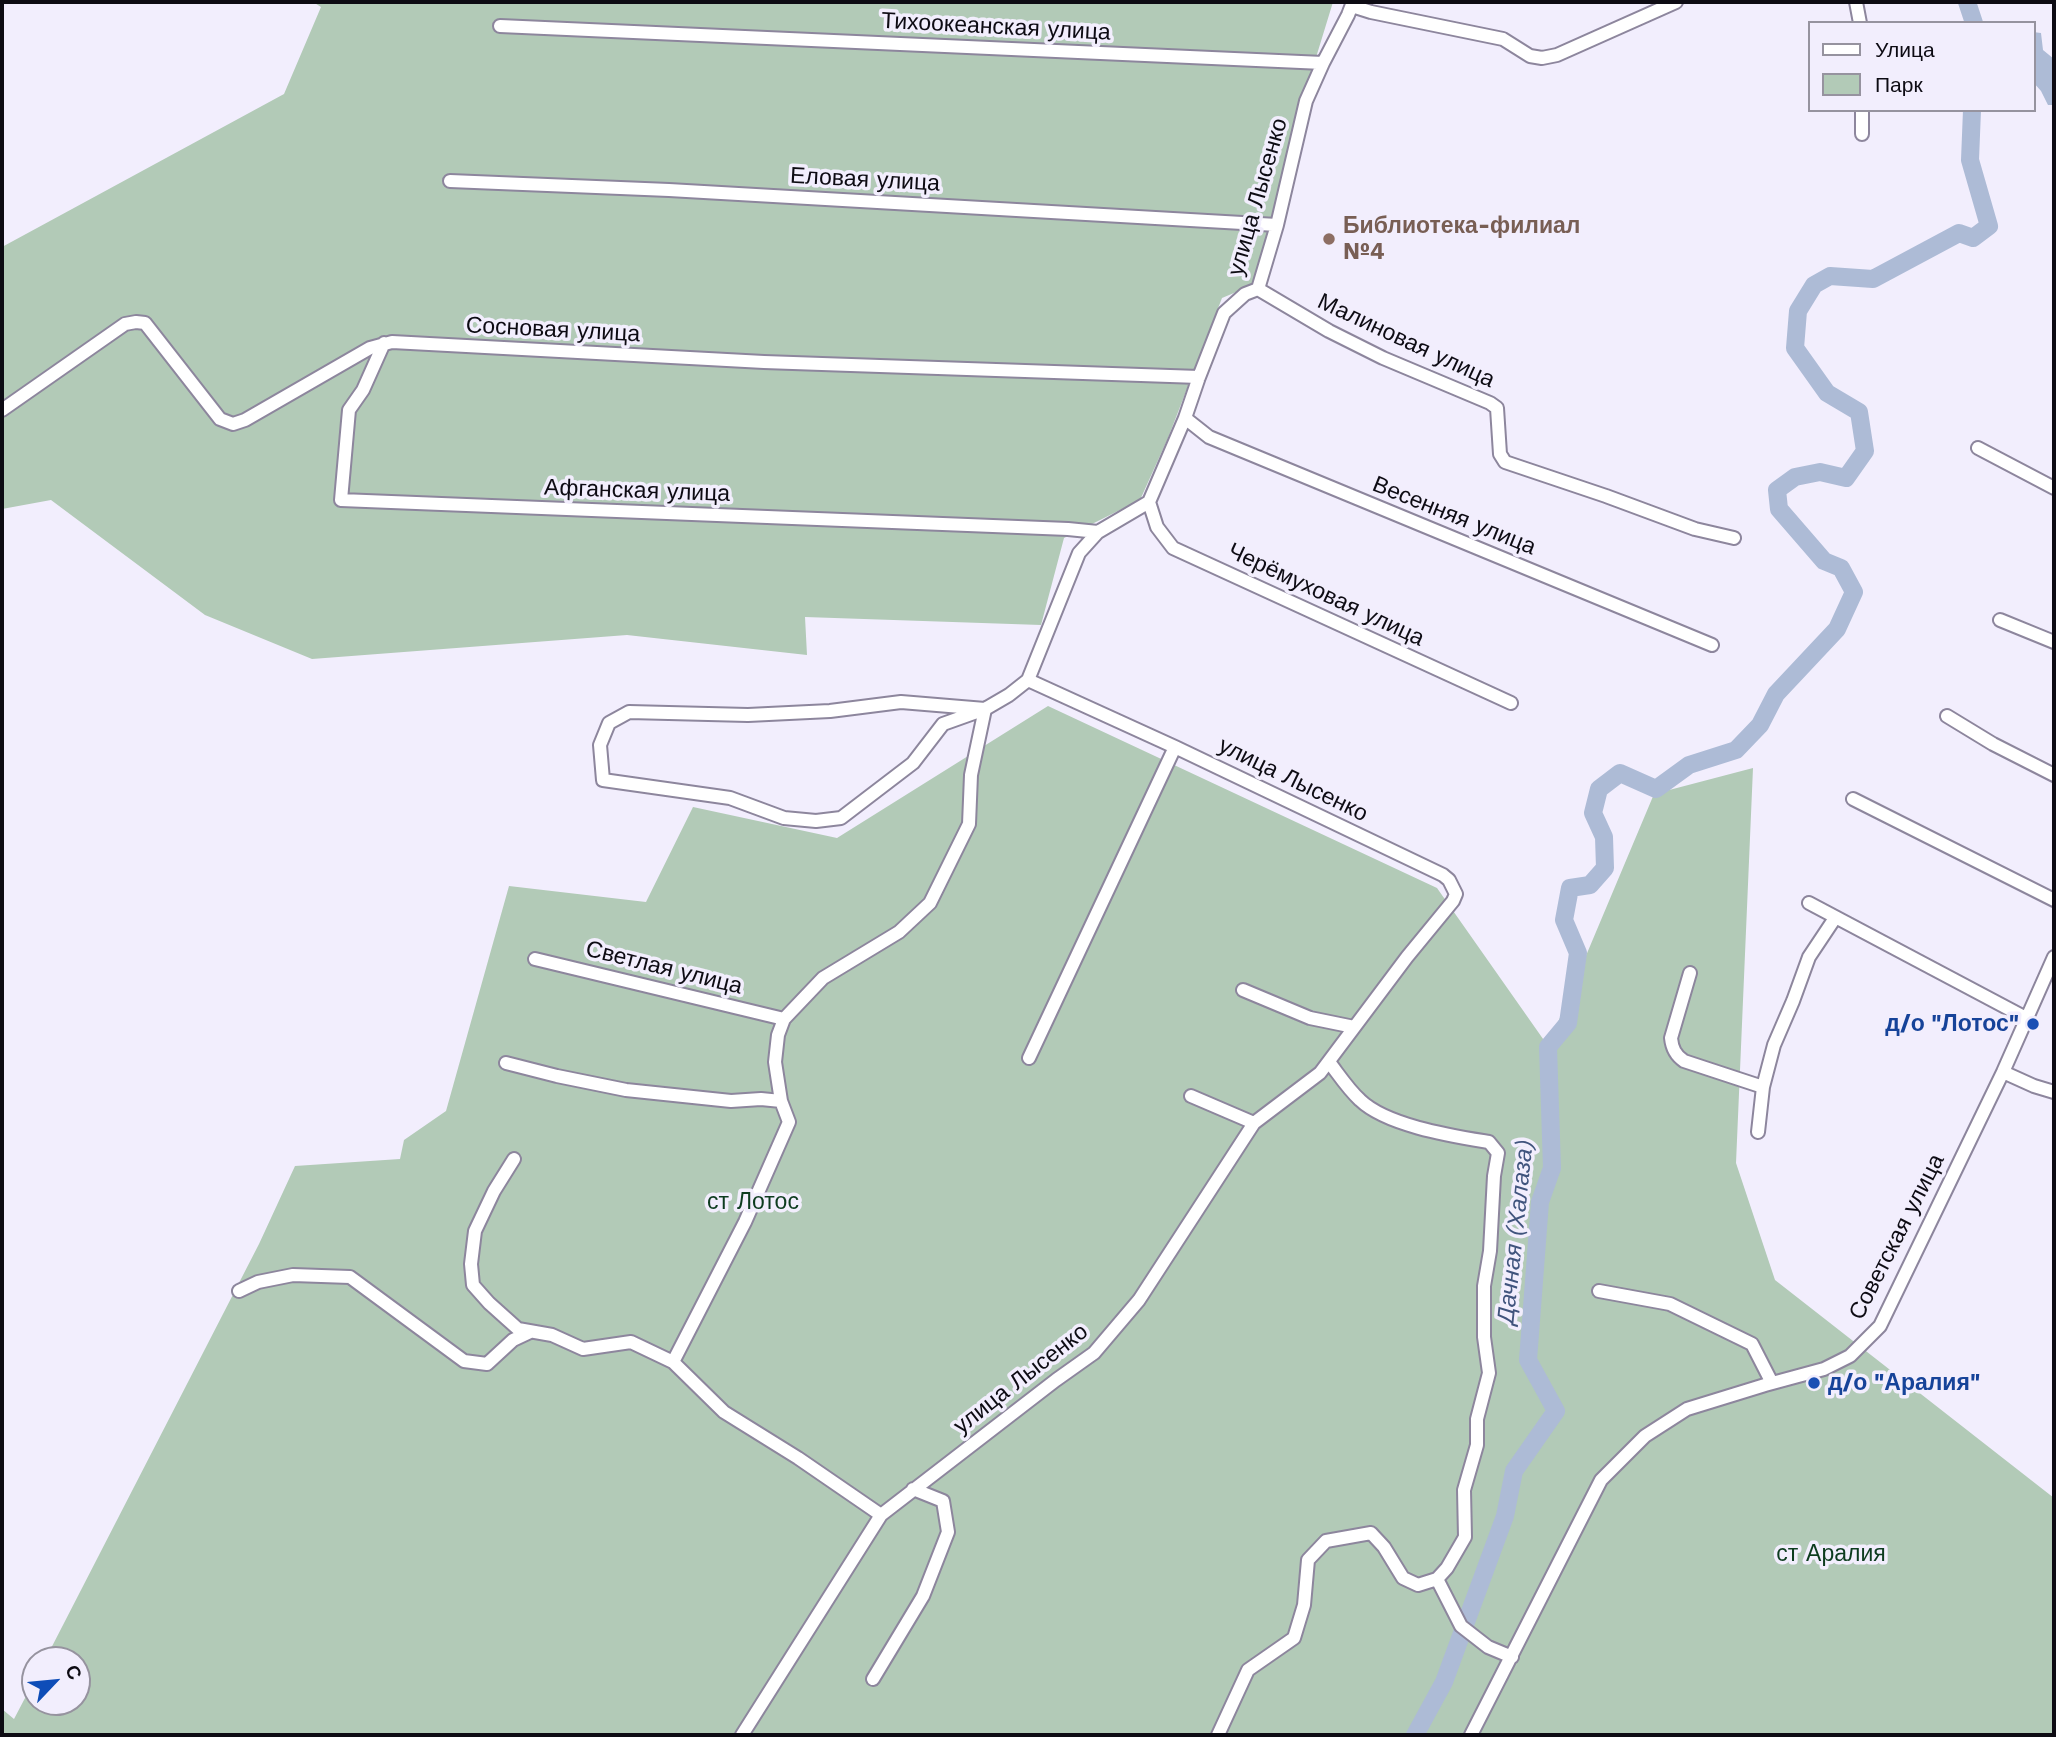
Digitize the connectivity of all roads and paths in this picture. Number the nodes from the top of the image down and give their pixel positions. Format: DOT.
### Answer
graph roads {
  1 [pos="1676,2"];
  2 [pos="1856,2"];
  3 [pos="1353,4"];
  4 [pos="1860,21"];
  5 [pos="500,26"];
  6 [pos="1323,63"];
  7 [pos="1862,112"];
  8 [pos="1862,135"];
  9 [pos="450,181"];
  10 [pos="1277,225"];
  11 [pos="1258,289"];
  12 [pos="384,343"];
  13 [pos="1199,377"];
  14 [pos="2,411"];
  15 [pos="1185,418"];
  16 [pos="1978,448"];
  17 [pos="2054,488"];
  18 [pos="1149,502"];
  19 [pos="1098,532"];
  20 [pos="1734,538"];
  21 [pos="2000,620"];
  22 [pos="2054,642"];
  23 [pos="1712,645"];
  24 [pos="1028,680"];
  25 [pos="1511,703"];
  26 [pos="985,709"];
  27 [pos="1947,716"];
  28 [pos="1175,747"];
  29 [pos="2054,775"];
  30 [pos="1853,799"];
  31 [pos="2054,900"];
  32 [pos="1809,903"];
  33 [pos="1835,918"];
  34 [pos="2054,957"];
  35 [pos="535,959"];
  36 [pos="1690,973"];
  37 [pos="1243,990"];
  38 [pos="2026,1018"];
  39 [pos="784,1019"];
  40 [pos="1354,1027"];
  41 [pos="1029,1058"];
  42 [pos="1329,1062"];
  43 [pos="506,1063"];
  44 [pos="2003,1072"];
  45 [pos="1763,1087"];
  46 [pos="2054,1092"];
  47 [pos="1191,1096"];
  48 [pos="781,1101"];
  49 [pos="1254,1123"];
  50 [pos="1758,1132"];
  51 [pos="514,1159"];
  52 [pos="239,1291"];
  53 [pos="1599,1291"];
  54 [pos="530,1332"];
  55 [pos="673,1363"];
  56 [pos="1772,1383"];
  57 [pos="913,1489"];
  58 [pos="881,1516"];
  59 [pos="1437,1579"];
  60 [pos="1512,1657"];
  61 [pos="873,1679"];
  62 [pos="742,1735"];
  63 [pos="1218,1735"];
  64 [pos="1471,1735"];
  1 -- 3 [label="street"];
  2 -- 4 [label="street"];
  3 -- 6 [label="street, улица Лысенко"];
  5 -- 6 [label="street, Тихоокеанская улица"];
  6 -- 10 [label="street, улица Лысенко"];
  7 -- 8 [label="street"];
  9 -- 10 [label="street, Еловая улица"];
  10 -- 11 [label="street, улица Лысенко"];
  11 -- 13 [label="street, улица Лысенко"];
  11 -- 20 [label="street, Малиновая улица"];
  12 -- 13 [label="street, Сосновая улица"];
  12 -- 14 [label="street, Сосновая улица"];
  12 -- 19 [label="street, Афганская улица"];
  13 -- 15 [label="street, улица Лысенко"];
  15 -- 18 [label="street, улица Лысенко"];
  15 -- 23 [label="street, Весенняя улица"];
  16 -- 17 [label="street"];
  18 -- 19 [label="street"];
  18 -- 25 [label="street, Черёмуховая улица"];
  19 -- 24 [label="street"];
  21 -- 22 [label="street"];
  24 -- 26 [label="street"];
  24 -- 28 [label="street, улица Лысенко"];
  26 -- 26 [label="street"];
  26 -- 39 [label="street"];
  27 -- 29 [label="street"];
  28 -- 40 [label="street, улица Лысенко"];
  28 -- 41 [label="street"];
  30 -- 31 [label="street"];
  32 -- 33 [label="street"];
  33 -- 38 [label="street"];
  33 -- 45 [label="street"];
  34 -- 38 [label="street, Советская улица"];
  35 -- 39 [label="street, Светлая улица"];
  36 -- 45 [label="street"];
  37 -- 40 [label="street"];
  38 -- 44 [label="street, Советская улица"];
  39 -- 48 [label="street"];
  40 -- 42 [label="street, улица Лысенко"];
  42 -- 49 [label="street, улица Лысенко"];
  42 -- 59 [label="street"];
  43 -- 48 [label="street"];
  44 -- 46 [label="street"];
  44 -- 56 [label="street, Советская улица"];
  45 -- 50 [label="street"];
  47 -- 49 [label="street"];
  48 -- 55 [label="street"];
  49 -- 57 [label="street, улица Лысенко"];
  51 -- 54 [label="street"];
  52 -- 54 [label="street"];
  53 -- 56 [label="street"];
  54 -- 55 [label="street"];
  55 -- 58 [label="street"];
  56 -- 60 [label="street, Советская улица"];
  57 -- 58 [label="street, улица Лысенко"];
  57 -- 61 [label="street"];
  58 -- 62 [label="street, улица Лысенко"];
  59 -- 60 [label="street"];
  59 -- 63 [label="street"];
  60 -- 64 [label="street, Советская улица"];
}
